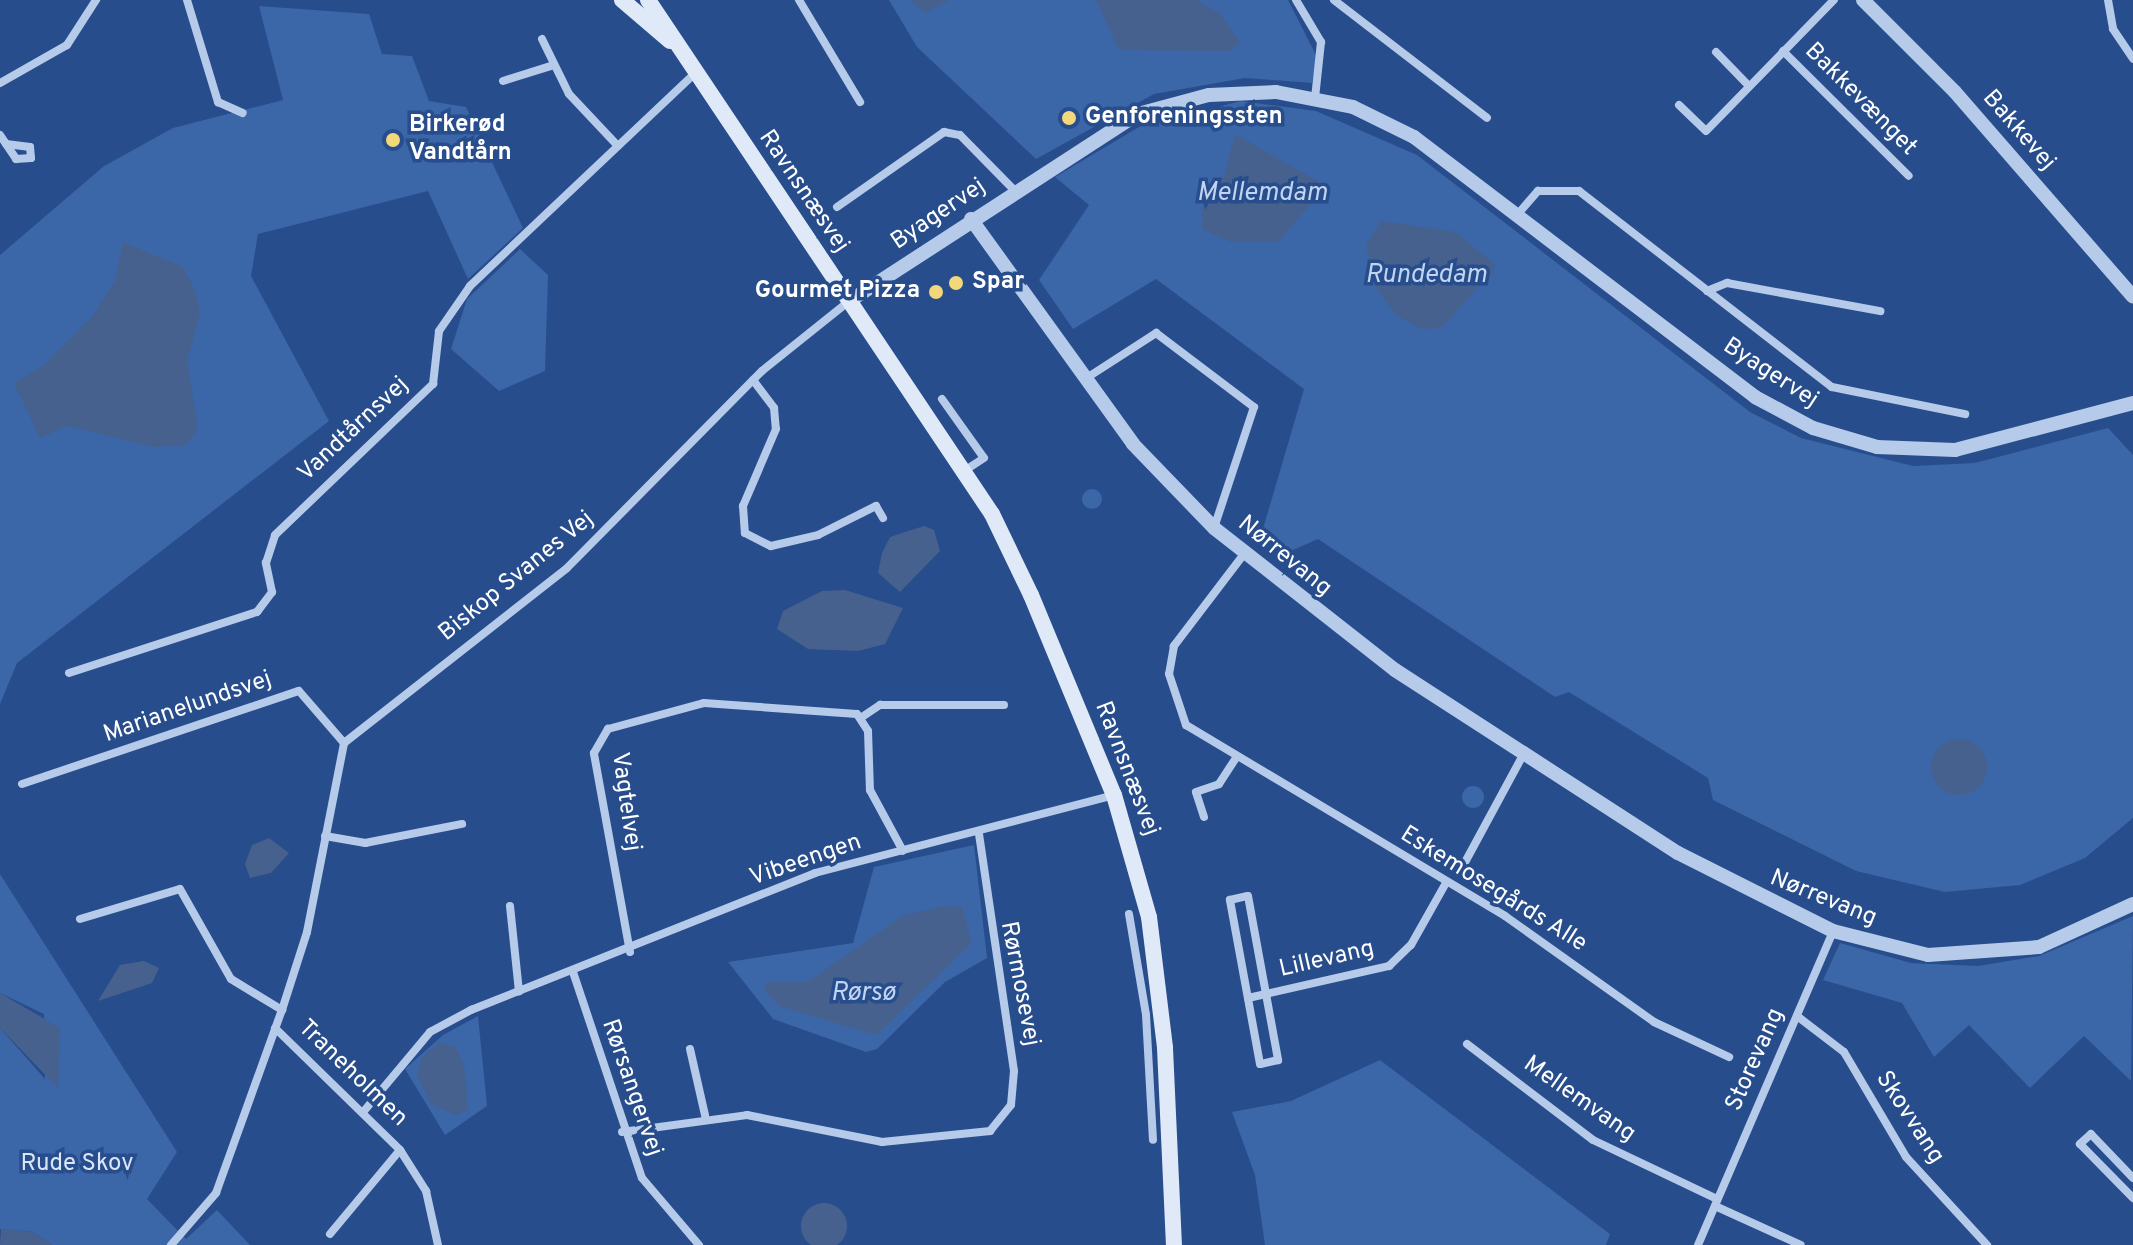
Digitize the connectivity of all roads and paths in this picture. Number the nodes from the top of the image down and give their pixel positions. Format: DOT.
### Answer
graph roads {
  1 [pos="96,0"];
  2 [pos="187,0"];
  3 [pos="622,0"];
  4 [pos="648,0"];
  5 [pos="799,0"];
  6 [pos="1296,0"];
  7 [pos="1334,0"];
  8 [pos="1834,0"];
  9 [pos="1863,0"];
  10 [pos="2108,0"];
  11 [pos="542,39"];
  12 [pos="1783,51"];
  13 [pos="1716,52"];
  14 [pos="685,57"];
  15 [pos="2133,59"];
  16 [pos="554,65"];
  17 [pos="694,74"];
  18 [pos="503,81"];
  19 [pos="0,83"];
  20 [pos="1749,86"];
  21 [pos="1315,98"];
  22 [pos="860,102"];
  23 [pos="1679,105"];
  24 [pos="243,113"];
  25 [pos="1487,118"];
  26 [pos="0,135"];
  27 [pos="6,144"];
  28 [pos="618,146"];
  29 [pos="1909,176"];
  30 [pos="1014,190"];
  31 [pos="837,207"];
  32 [pos="1517,215"];
  33 [pos="971,219"];
  34 [pos="1707,291"];
  35 [pos="2133,297"];
  36 [pos="848,302"];
  37 [pos="1880,311"];
  38 [pos="753,380"];
  39 [pos="1083,380"];
  40 [pos="942,399"];
  41 [pos="2133,403"];
  42 [pos="1965,414"];
  43 [pos="964,471"];
  44 [pos="883,518"];
  45 [pos="1214,528"];
  46 [pos="1244,554"];
  47 [pos="69,673"];
  48 [pos="1004,705"];
  49 [pos="862,717"];
  50 [pos="344,743"];
  51 [pos="1522,757"];
  52 [pos="1235,759"];
  53 [pos="22,784"];
  54 [pos="1114,795"];
  55 [pos="1204,817"];
  56 [pos="462,824"];
  57 [pos="979,835"];
  58 [pos="325,836"];
  59 [pos="903,851"];
  60 [pos="1463,866"];
  61 [pos="1447,881"];
  62 [pos="2133,904"];
  63 [pos="510,906"];
  64 [pos="1129,914"];
  65 [pos="80,919"];
  66 [pos="1833,931"];
  67 [pos="630,952"];
  68 [pos="573,972"];
  69 [pos="519,992"];
  70 [pos="1266,994"];
  71 [pos="1248,998"];
  72 [pos="282,1010"];
  73 [pos="1797,1016"];
  74 [pos="275,1028"];
  75 [pos="1467,1044"];
  76 [pos="690,1049"];
  77 [pos="1729,1057"];
  78 [pos="1168,1107"];
  79 [pos="1150,1108"];
  80 [pos="364,1111"];
  81 [pos="705,1115"];
  82 [pos="622,1132"];
  83 [pos="1153,1140"];
  84 [pos="400,1150"];
  85 [pos="2133,1178"];
  86 [pos="2133,1198"];
  87 [pos="1716,1202"];
  88 [pos="1171,1218"];
  89 [pos="330,1234"];
  90 [pos="171,1245"];
  91 [pos="438,1245"];
  92 [pos="699,1245"];
  93 [pos="1168,1245"];
  94 [pos="1174,1245"];
  95 [pos="1698,1245"];
  96 [pos="1801,1245"];
  97 [pos="1987,1245"];
  1 -- 19 [label="street"];
  2 -- 24 [label="street"];
  3 -- 14 [label="main road, Ravnsnæsvej"];
  4 -- 14 [label="main road, Ravnsnæsvej"];
  5 -- 22 [label="street"];
  6 -- 21 [label="street"];
  7 -- 25 [label="street"];
  8 -- 12 [label="street, Bakkevænget"];
  9 -- 35 [label="street, Bakkevej"];
  10 -- 15 [label="street"];
  11 -- 16 [label="street"];
  12 -- 20 [label="street, Bakkevænget"];
  12 -- 29 [label="street, Bakkevænget"];
  13 -- 20 [label="street"];
  14 -- 17 [label="main road, Ravnsnæsvej"];
  16 -- 18 [label="street"];
  16 -- 28 [label="street"];
  17 -- 28 [label="street, Vandtårnsvej"];
  17 -- 36 [label="main road, Ravnsnæsvej"];
  20 -- 23 [label="street, Bakkevænget"];
  21 -- 30 [label="street, Byagervej"];
  21 -- 32 [label="street, Byagervej"];
  26 -- 27 [label="street"];
  28 -- 47 [label="street, Vandtårnsvej"];
  30 -- 31 [label="street, Byagervej"];
  30 -- 33 [label="street, Byagervej"];
  32 -- 34 [label="street, Byagervej"];
  32 -- 41 [label="street, Byagervej"];
  33 -- 36 [label="street, Byagervej"];
  33 -- 39 [label="street, Nørrevang"];
  34 -- 37 [label="street"];
  34 -- 42 [label="street, Byagervej"];
  36 -- 38 [label="street, Biskop Svanes Vej"];
  36 -- 43 [label="main road, Ravnsnæsvej"];
  38 -- 44 [label="street"];
  38 -- 50 [label="street, Biskop Svanes Vej"];
  39 -- 45 [label="street, Nørrevang"];
  39 -- 45 [label="street, Nørrevang"];
  40 -- 43 [label="street"];
  43 -- 54 [label="main road, Ravnsnæsvej"];
  45 -- 46 [label="street, Nørrevang"];
  46 -- 51 [label="street, Nørrevang"];
  46 -- 52 [label="street, Eskemosegårds Alle"];
  48 -- 49 [label="street"];
  49 -- 59 [label="street"];
  49 -- 67 [label="street, Vagtelvej"];
  50 -- 53 [label="street, Marianelundsvej"];
  50 -- 58 [label="street"];
  51 -- 60 [label="street"];
  51 -- 66 [label="street, Nørrevang"];
  52 -- 55 [label="street"];
  52 -- 61 [label="street, Eskemosegårds Alle"];
  54 -- 57 [label="street, Vibeengen"];
  54 -- 78 [label="main road, Ravnsnæsvej"];
  56 -- 58 [label="street"];
  57 -- 59 [label="street, Vibeengen"];
  57 -- 81 [label="street, Rørmosevej"];
  58 -- 72 [label="street"];
  59 -- 67 [label="street, Vibeengen"];
  61 -- 70 [label="street, Lillevang"];
  61 -- 77 [label="street, Eskemosegårds Alle"];
  62 -- 66 [label="street, Nørrevang"];
  63 -- 69 [label="street"];
  64 -- 79 [label="street"];
  65 -- 72 [label="street"];
  66 -- 73 [label="street, Storevang"];
  67 -- 68 [label="street, Vibeengen"];
  68 -- 69 [label="street, Vibeengen"];
  68 -- 82 [label="street, Rørsangervej"];
  69 -- 80 [label="street, Vibeengen"];
  70 -- 71 [label="street, Lillevang"];
  70 -- 71 [label="street, Lillevang"];
  70 -- 71 [label="street, Lillevang"];
  72 -- 74 [label="street"];
  73 -- 87 [label="street, Storevang"];
  73 -- 97 [label="street, Skovvang"];
  74 -- 80 [label="street, Traneholmen"];
  74 -- 90 [label="street"];
  75 -- 87 [label="street, Mellemvang"];
  76 -- 81 [label="street"];
  78 -- 79 [label="street"];
  78 -- 88 [label="main road, Ravnsnæsvej"];
  79 -- 83 [label="street"];
  80 -- 84 [label="street, Traneholmen"];
  81 -- 82 [label="street, Rørmosevej"];
  82 -- 92 [label="street, Rørsangervej"];
  84 -- 89 [label="street, Traneholmen"];
  84 -- 91 [label="street, Traneholmen"];
  85 -- 86 [label="street"];
  87 -- 95 [label="street, Storevang"];
  87 -- 96 [label="street"];
  88 -- 93 [label="main road, Ravnsnæsvej"];
  88 -- 94 [label="main road, Ravnsnæsvej"];
}
